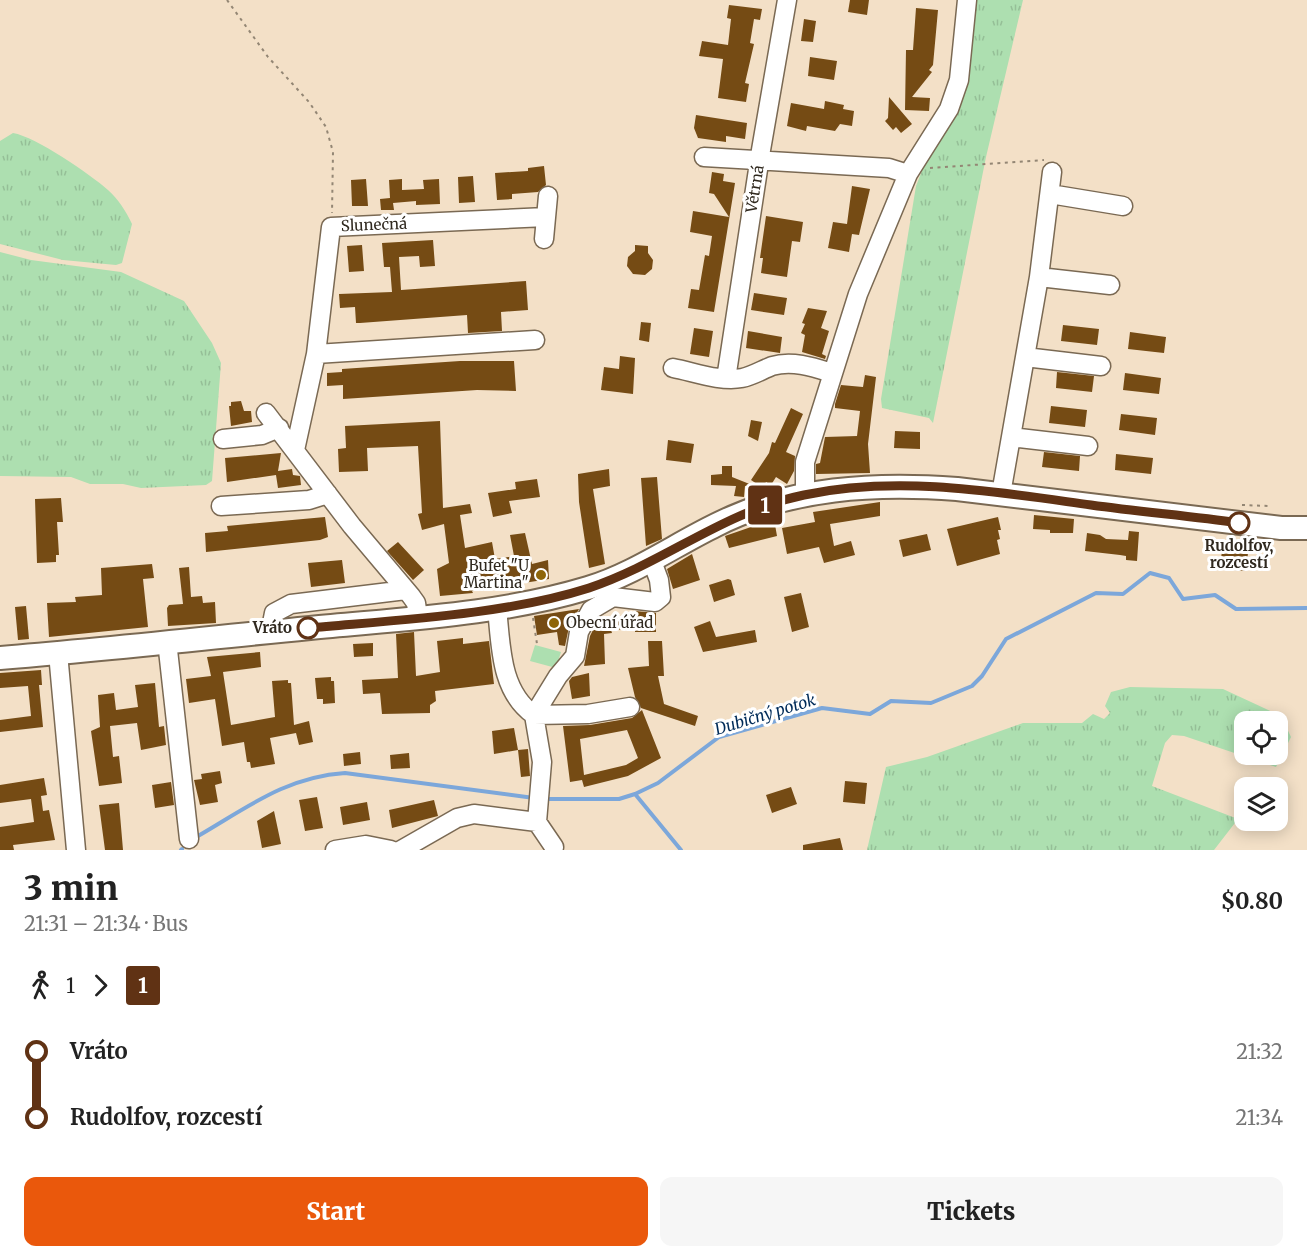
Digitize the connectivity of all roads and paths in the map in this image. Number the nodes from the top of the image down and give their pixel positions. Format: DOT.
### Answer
graph roads {
  1 [pos="227,0"];
  2 [pos="787,0"];
  3 [pos="967,0"];
  4 [pos="704,157"];
  5 [pos="759,159"];
  6 [pos="909,171"];
  7 [pos="1052,172"];
  8 [pos="1050,194"];
  9 [pos="548,196"];
  10 [pos="1123,206"];
  11 [pos="546,217"];
  12 [pos="330,227"];
  13 [pos="544,239"];
  14 [pos="1039,277"];
  15 [pos="1110,285"];
  16 [pos="535,340"];
  17 [pos="316,354"];
  18 [pos="1025,357"];
  19 [pos="1101,366"];
  20 [pos="673,368"];
  21 [pos="832,373"];
  22 [pos="726,379"];
  23 [pos="1011,437"];
  24 [pos="224,439"];
  25 [pos="1088,446"];
  26 [pos="296,450"];
  27 [pos="328,494"];
  28 [pos="1001,494"];
  29 [pos="805,495"];
  30 [pos="221,506"];
  31 [pos="1307,528"];
  32 [pos="652,561"];
  33 [pos="406,590"];
  34 [pos="497,608"];
  35 [pos="418,617"];
  36 [pos="270,633"];
  37 [pos="537,638"];
  38 [pos="166,641"];
  39 [pos="537,644"];
  40 [pos="58,653"];
  41 [pos="0,658"];
  42 [pos="630,707"];
  43 [pos="534,715"];
  44 [pos="538,806"];
  45 [pos="189,839"];
  46 [pos="554,847"];
  47 [pos="75,850"];
  48 [pos="335,850"];
  49 [pos="391,850"];
  50 [pos="401,850"];
  1 -- 12 [label="path"];
  2 -- 5 [label="street, Větrná"];
  3 -- 6 [label="street"];
  4 -- 5 [label="street"];
  5 -- 6 [label="street"];
  5 -- 22 [label="street, Větrná"];
  6 -- 7 [label="path"];
  6 -- 21 [label="street"];
  7 -- 8 [label="street"];
  8 -- 10 [label="street"];
  8 -- 14 [label="street"];
  9 -- 11 [label="street"];
  11 -- 12 [label="street, Slunečná"];
  11 -- 13 [label="street"];
  12 -- 17 [label="street, Slunečná"];
  14 -- 15 [label="street"];
  14 -- 18 [label="street"];
  16 -- 17 [label="street"];
  17 -- 26 [label="street, Slunečná"];
  18 -- 19 [label="street"];
  18 -- 23 [label="street"];
  20 -- 22 [label="street"];
  21 -- 22 [label="street"];
  21 -- 29 [label="street"];
  23 -- 25 [label="street"];
  23 -- 28 [label="street"];
  24 -- 26 [label="street"];
  26 -- 27 [label="street"];
  27 -- 30 [label="street"];
  27 -- 33 [label="street"];
  28 -- 29 [label="main road"];
  28 -- 31 [label="main road"];
  29 -- 32 [label="main road"];
  32 -- 34 [label="main road"];
  32 -- 43 [label="street"];
  33 -- 35 [label="street"];
  33 -- 36 [label="street"];
  34 -- 35 [label="main road"];
  34 -- 43 [label="street"];
  35 -- 36 [label="main road"];
  36 -- 38 [label="main road"];
  37 -- 39 [label="path"];
  38 -- 40 [label="main road"];
  38 -- 45 [label="street"];
  40 -- 41 [label="main road"];
  40 -- 47 [label="street"];
  42 -- 43 [label="street"];
  43 -- 44 [label="street"];
  44 -- 46 [label="street"];
  44 -- 50 [label="street"];
  48 -- 49 [label="street"];
}
